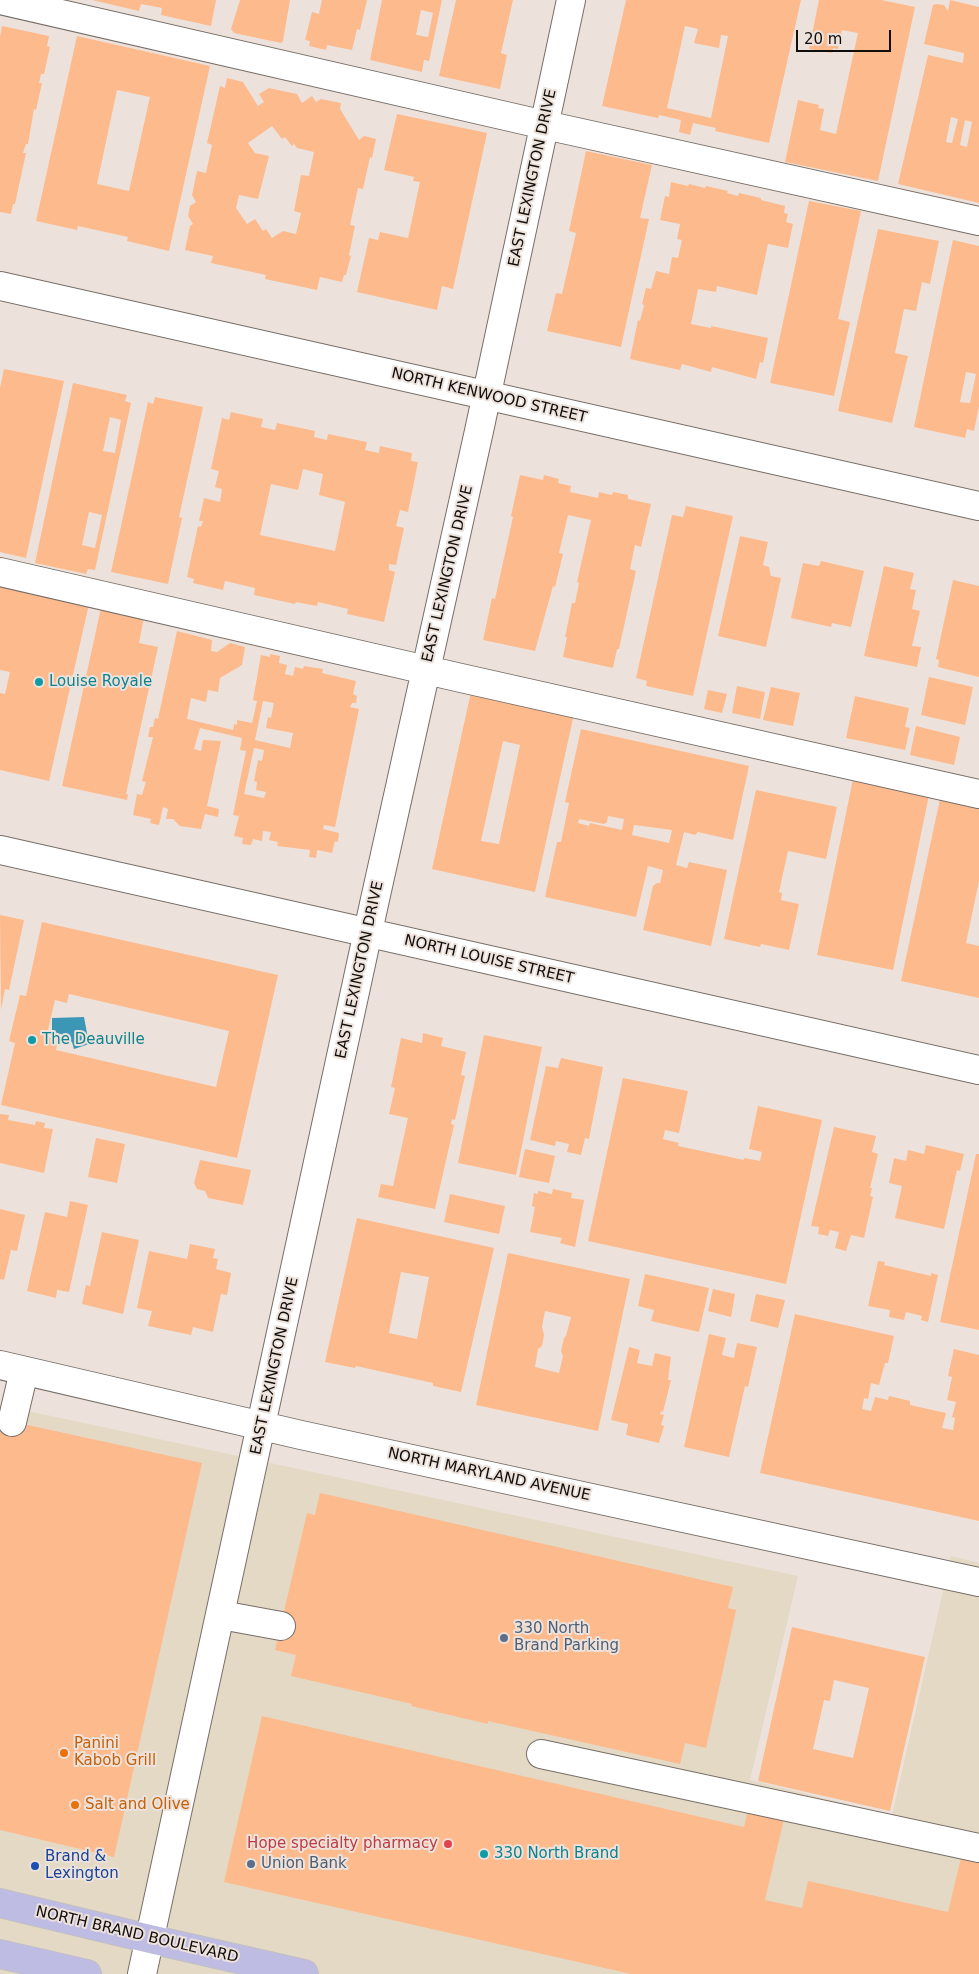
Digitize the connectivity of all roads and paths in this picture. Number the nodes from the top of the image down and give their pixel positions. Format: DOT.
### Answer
graph roads {
  1 [pos="0,0"];
  2 [pos="570,0"];
  3 [pos="545,125"];
  4 [pos="979,221"];
  5 [pos="0,286"];
  6 [pos="487,395"];
  7 [pos="979,506"];
  8 [pos="0,572"];
  9 [pos="426,670"];
  10 [pos="979,794"];
  11 [pos="0,850"];
  12 [pos="368,932"];
  13 [pos="979,1070"];
  14 [pos="12,1368"];
  15 [pos="12,1422"];
  16 [pos="262,1426"];
  17 [pos="979,1582"];
  18 [pos="221,1615"];
  19 [pos="281,1626"];
  20 [pos="541,1754"];
  21 [pos="979,1848"];
  22 [pos="0,1903"];
  23 [pos="150,1939"];
  24 [pos="0,1954"];
  25 [pos="87,1974"];
  26 [pos="142,1974"];
  27 [pos="304,1974"];
  1 -- 3 [label="street"];
  2 -- 3 [label="street, EAST LEXINGTON DRIVE"];
  3 -- 4 [label="street"];
  3 -- 6 [label="street, EAST LEXINGTON DRIVE"];
  5 -- 6 [label="street, NORTH KENWOOD STREET"];
  6 -- 7 [label="street, NORTH KENWOOD STREET"];
  6 -- 9 [label="street, EAST LEXINGTON DRIVE"];
  8 -- 9 [label="street"];
  9 -- 10 [label="street"];
  9 -- 12 [label="street, EAST LEXINGTON DRIVE"];
  11 -- 12 [label="street, NORTH LOUISE STREET"];
  12 -- 13 [label="street, NORTH LOUISE STREET"];
  12 -- 16 [label="street, EAST LEXINGTON DRIVE"];
  14 -- 15 [label="street"];
  14 -- 16 [label="street, NORTH MARYLAND AVENUE"];
  16 -- 17 [label="street, NORTH MARYLAND AVENUE"];
  16 -- 18 [label="street, EAST LEXINGTON DRIVE"];
  18 -- 19 [label="street"];
  18 -- 23 [label="street, EAST LEXINGTON DRIVE"];
  20 -- 21 [label="street"];
  22 -- 23 [label="main road, NORTH BRAND BOULEVARD"];
  23 -- 26 [label="street, EAST LEXINGTON DRIVE"];
  23 -- 27 [label="main road, NORTH BRAND BOULEVARD"];
  24 -- 25 [label="main road"];
}
